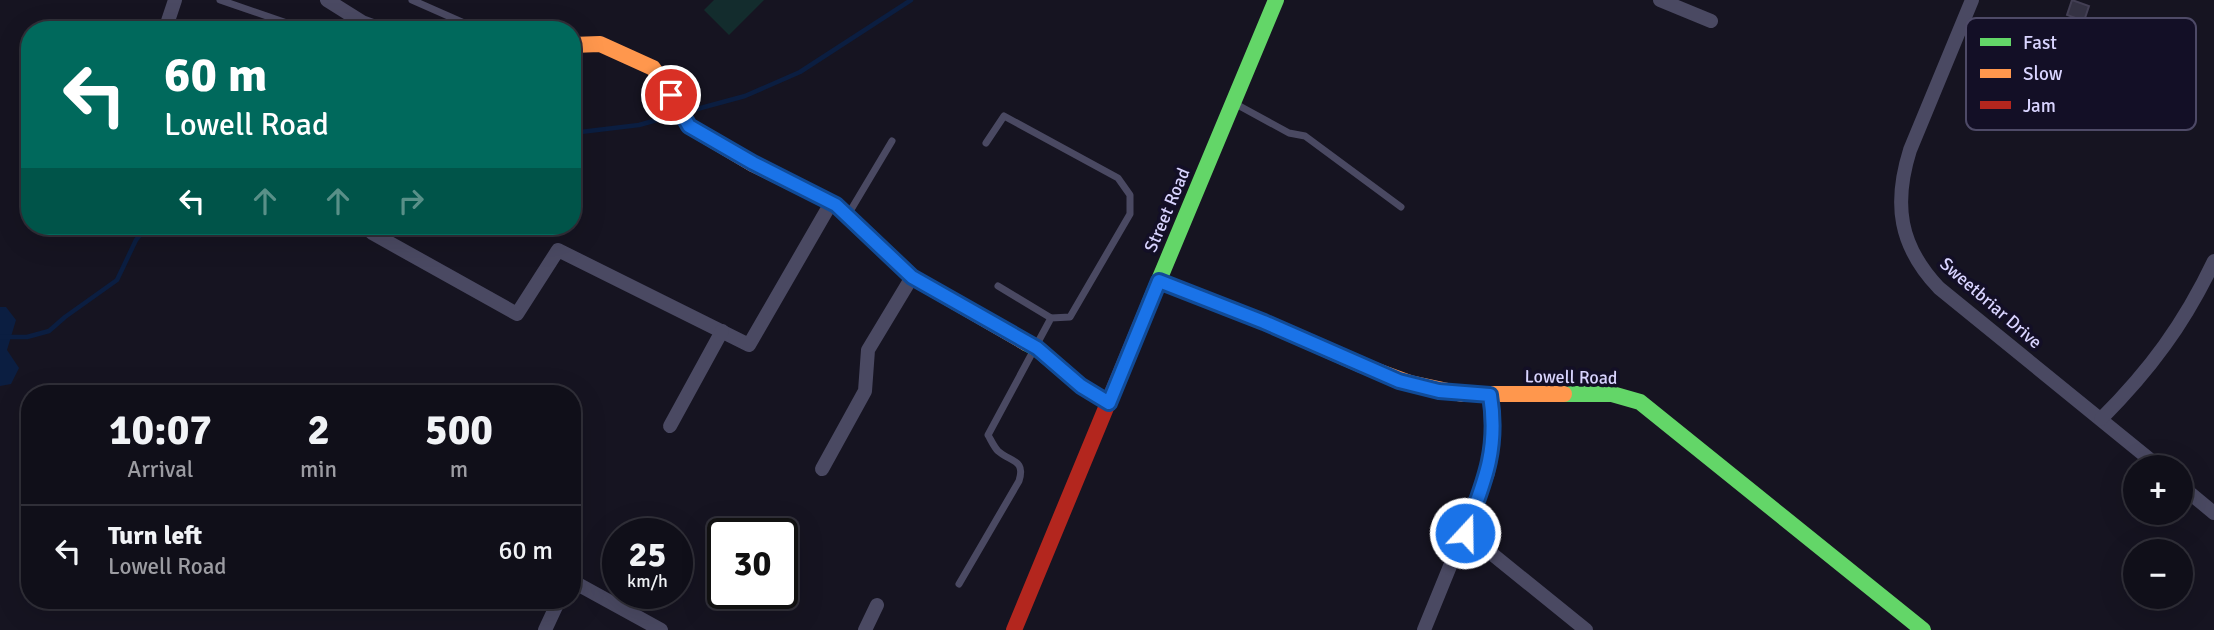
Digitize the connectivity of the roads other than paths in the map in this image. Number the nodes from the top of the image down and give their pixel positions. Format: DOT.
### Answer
graph roads {
  1 [pos="175,0"];
  2 [pos="220,0"];
  3 [pos="327,0"];
  4 [pos="412,0"];
  5 [pos="1276,0"];
  6 [pos="1660,0"];
  7 [pos="1972,0"];
  8 [pos="167,21"];
  9 [pos="281,21"];
  10 [pos="360,21"];
  11 [pos="460,21"];
  12 [pos="1711,22"];
  13 [pos="581,45"];
  14 [pos="1234,102"];
  15 [pos="892,141"];
  16 [pos="986,143"];
  17 [pos="831,203"];
  18 [pos="1401,207"];
  19 [pos="847,216"];
  20 [pos="376,235"];
  21 [pos="2214,261"];
  22 [pos="912,277"];
  23 [pos="1159,281"];
  24 [pos="999,286"];
  25 [pos="1051,318"];
  26 [pos="722,331"];
  27 [pos="1037,348"];
  28 [pos="1490,395"];
  29 [pos="1109,403"];
  30 [pos="2101,419"];
  31 [pos="670,426"];
  32 [pos="2144,455"];
  33 [pos="822,469"];
  34 [pos="2193,496"];
  35 [pos="2214,513"];
  36 [pos="1465,533"];
  37 [pos="960,584"];
  38 [pos="581,586"];
  39 [pos="877,605"];
  40 [pos="555,609"];
  41 [pos="545,630"];
  42 [pos="661,630"];
  43 [pos="865,630"];
  44 [pos="1014,630"];
  45 [pos="1424,630"];
  46 [pos="1586,630"];
  47 [pos="1923,630"];
  1 -- 8 [label="street"];
  2 -- 9 [label="lane"];
  3 -- 10 [label="street"];
  4 -- 11 [label="lane"];
  5 -- 14 [label="street, Street Road"];
  6 -- 12 [label="street"];
  7 -- 30 [label="street, Sweetbriar Drive"];
  13 -- 17 [label="street"];
  14 -- 18 [label="lane"];
  14 -- 23 [label="street, Street Road"];
  15 -- 19 [label="lane"];
  16 -- 25 [label="lane"];
  17 -- 19 [label="street"];
  17 -- 26 [label="street"];
  19 -- 22 [label="street"];
  20 -- 26 [label="street"];
  21 -- 30 [label="street"];
  22 -- 27 [label="street"];
  22 -- 33 [label="street"];
  23 -- 28 [label="street, Lowell Road"];
  23 -- 29 [label="street, Street Road"];
  24 -- 25 [label="lane"];
  25 -- 27 [label="lane"];
  26 -- 31 [label="street"];
  27 -- 29 [label="street"];
  27 -- 37 [label="lane"];
  28 -- 36 [label="street"];
  28 -- 47 [label="street, Lowell Road"];
  29 -- 44 [label="street, Street Road"];
  30 -- 32 [label="street, Sweetbriar Drive"];
  34 -- 35 [label="street"];
  36 -- 45 [label="street"];
  36 -- 46 [label="street"];
  38 -- 42 [label="street"];
  39 -- 43 [label="street"];
  40 -- 41 [label="street"];
}
